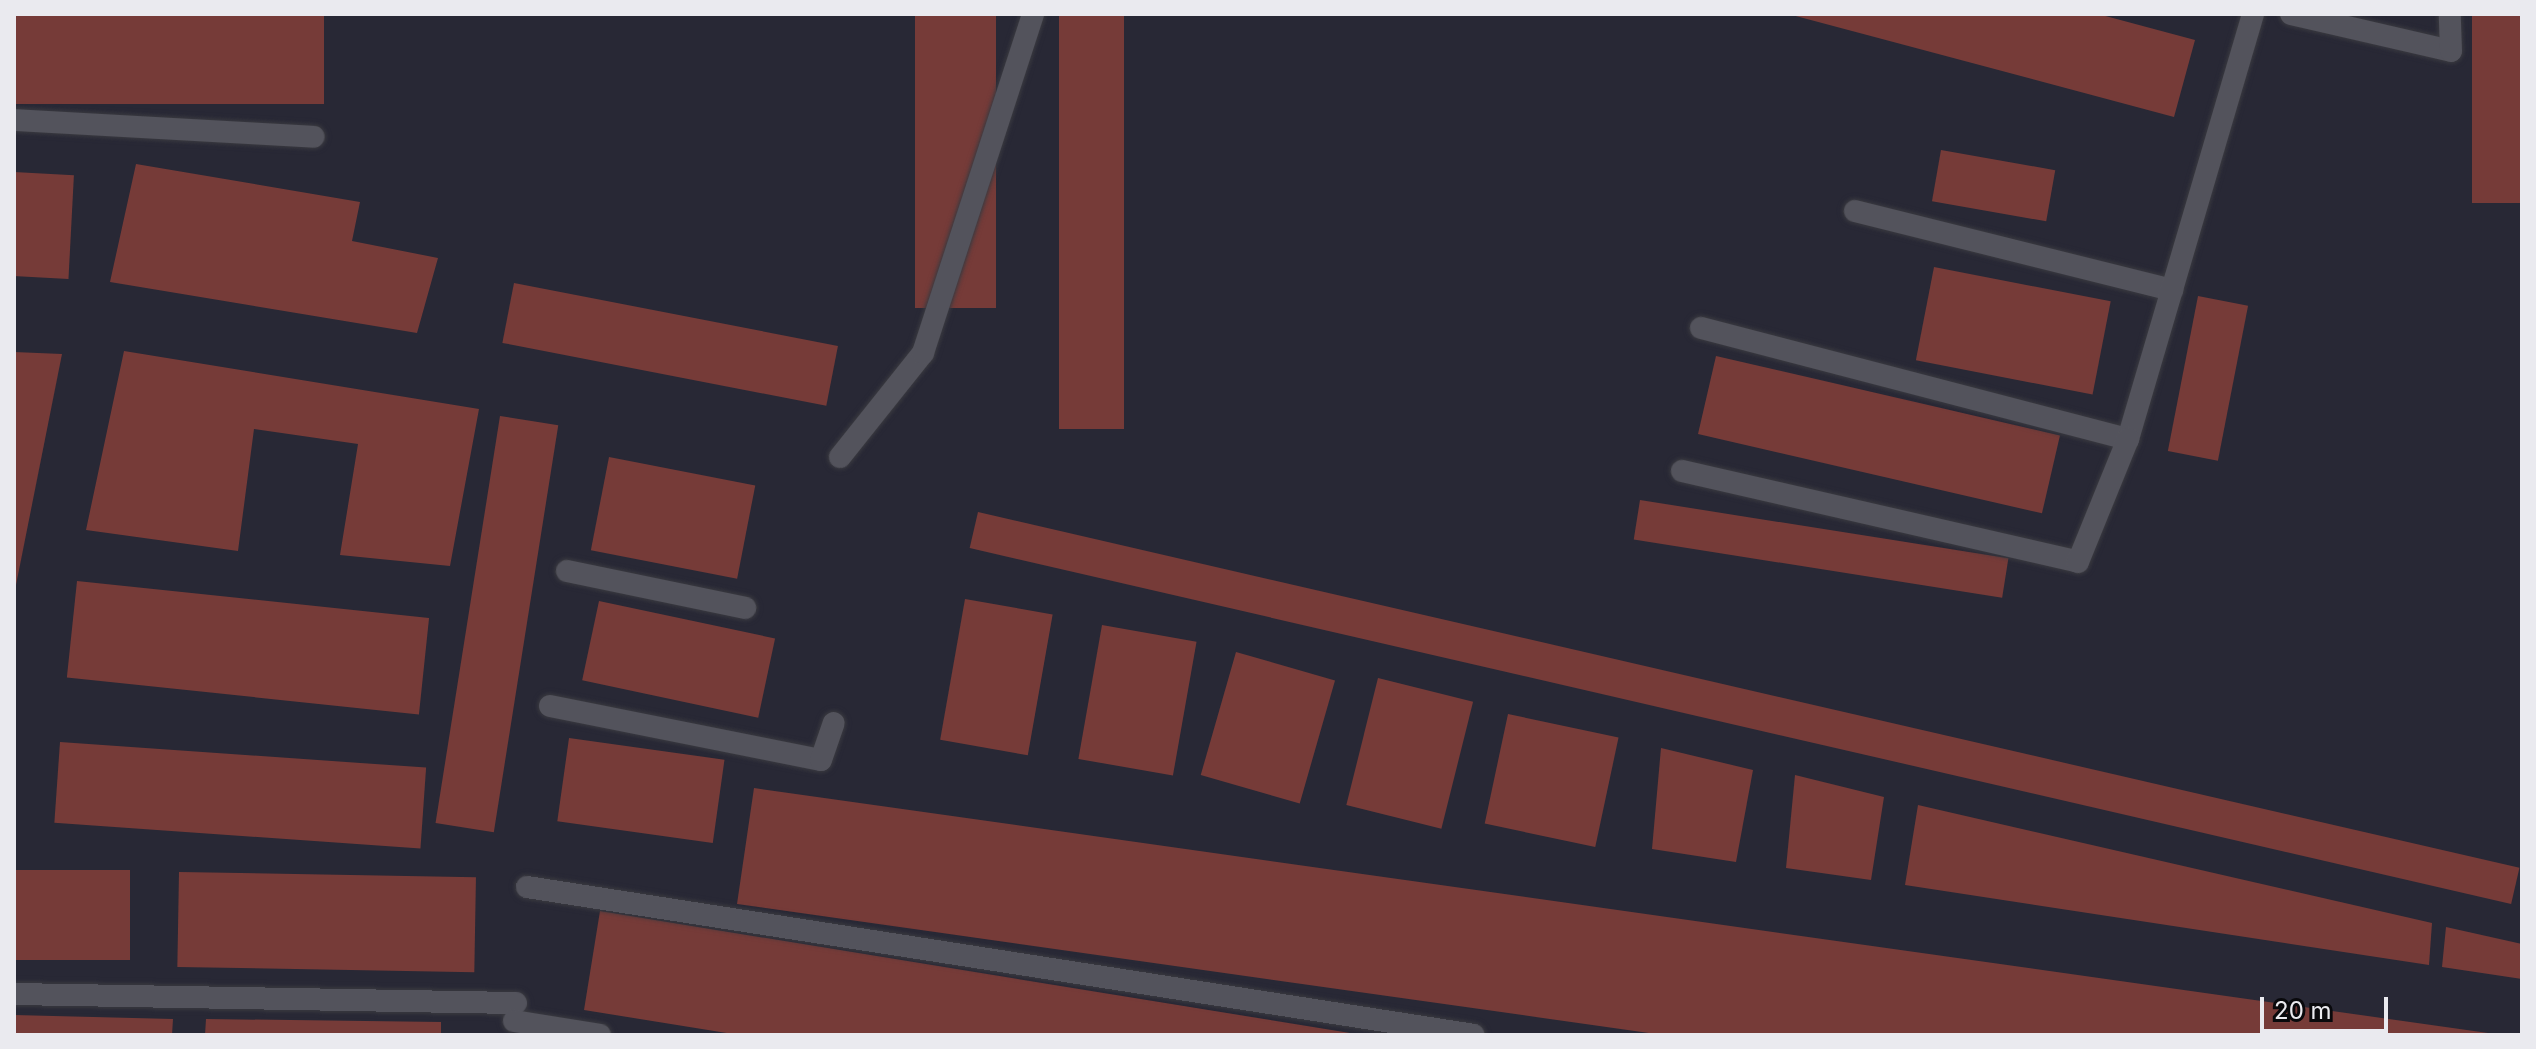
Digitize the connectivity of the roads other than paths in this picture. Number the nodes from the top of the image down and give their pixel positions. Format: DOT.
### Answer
graph roads {
  1 [pos="1033,14"];
  2 [pos="2253,14"];
  3 [pos="2291,14"];
  4 [pos="2450,14"];
  5 [pos="14,120"];
  6 [pos="314,137"];
  7 [pos="1855,211"];
  8 [pos="2172,290"];
  9 [pos="1701,328"];
  10 [pos="2128,439"];
  11 [pos="840,457"];
  12 [pos="1682,471"];
  13 [pos="567,571"];
  14 [pos="745,608"];
  15 [pos="550,706"];
  16 [pos="834,723"];
  17 [pos="527,887"];
  18 [pos="14,994"];
  19 [pos="600,1035"];
  20 [pos="1474,1035"];
  1 -- 11 [label="lane"];
  2 -- 8 [label="lane"];
  3 -- 4 [label="lane"];
  5 -- 6 [label="lane"];
  7 -- 8 [label="lane"];
  8 -- 10 [label="lane"];
  9 -- 10 [label="lane"];
  10 -- 12 [label="lane"];
  13 -- 14 [label="lane"];
  15 -- 16 [label="lane"];
  17 -- 20 [label="lane"];
  18 -- 19 [label="lane"];
}
